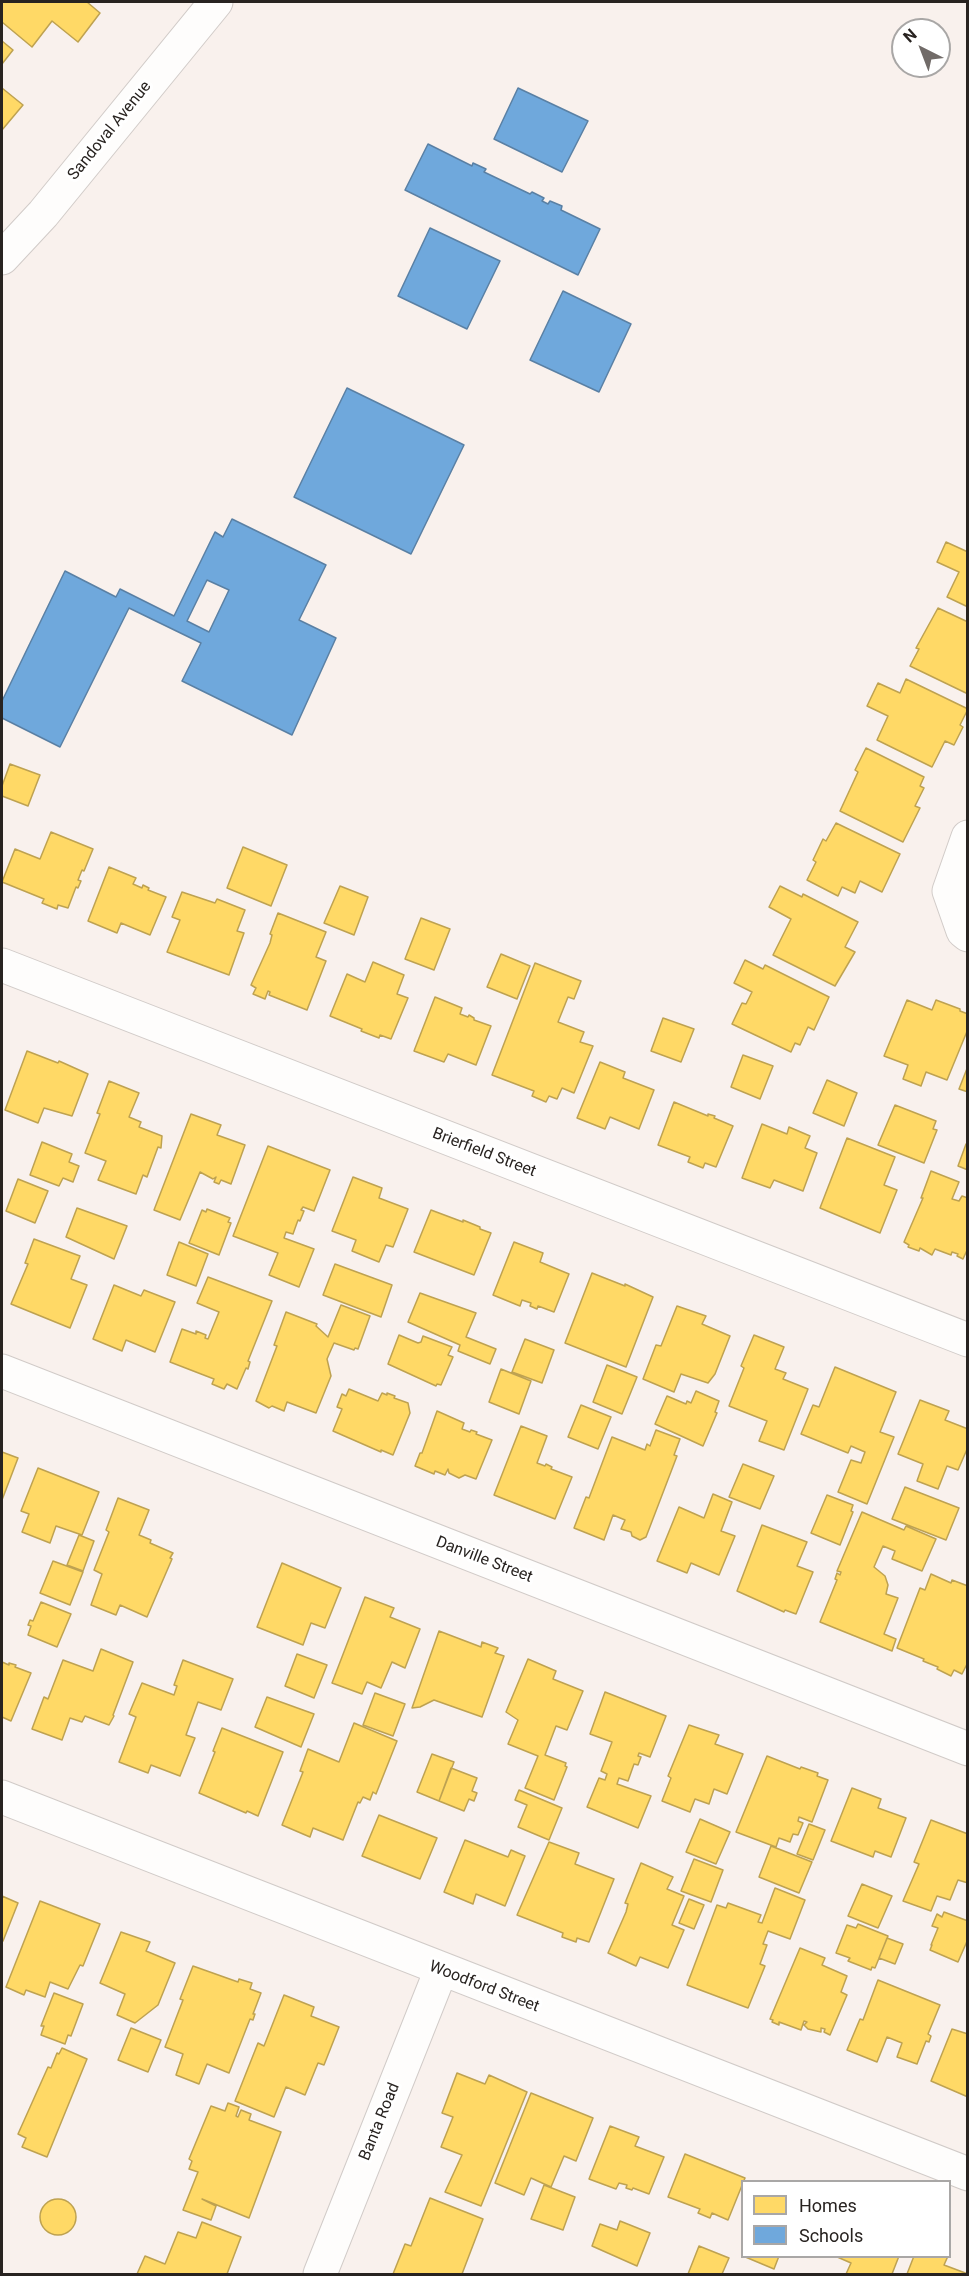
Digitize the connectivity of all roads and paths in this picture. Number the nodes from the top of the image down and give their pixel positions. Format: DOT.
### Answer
graph roads {
  1 [pos="216,2"];
  2 [pos="2,258"];
  3 [pos="967,838"];
  4 [pos="968,935"];
  5 [pos="2,965"];
  6 [pos="968,1340"];
  7 [pos="2,1371"];
  8 [pos="968,1749"];
  9 [pos="2,1797"];
  10 [pos="441,1970"];
  11 [pos="968,2174"];
  12 [pos="320,2274"];
  1 -- 2 [label="street, Sandoval Avenue"];
  3 -- 4 [label="street"];
  5 -- 6 [label="street, Brierfield Street"];
  7 -- 8 [label="street, Danville Street"];
  9 -- 10 [label="street, Woodford Street"];
  10 -- 11 [label="street, Woodford Street"];
  10 -- 12 [label="street, Banta Road"];
}
